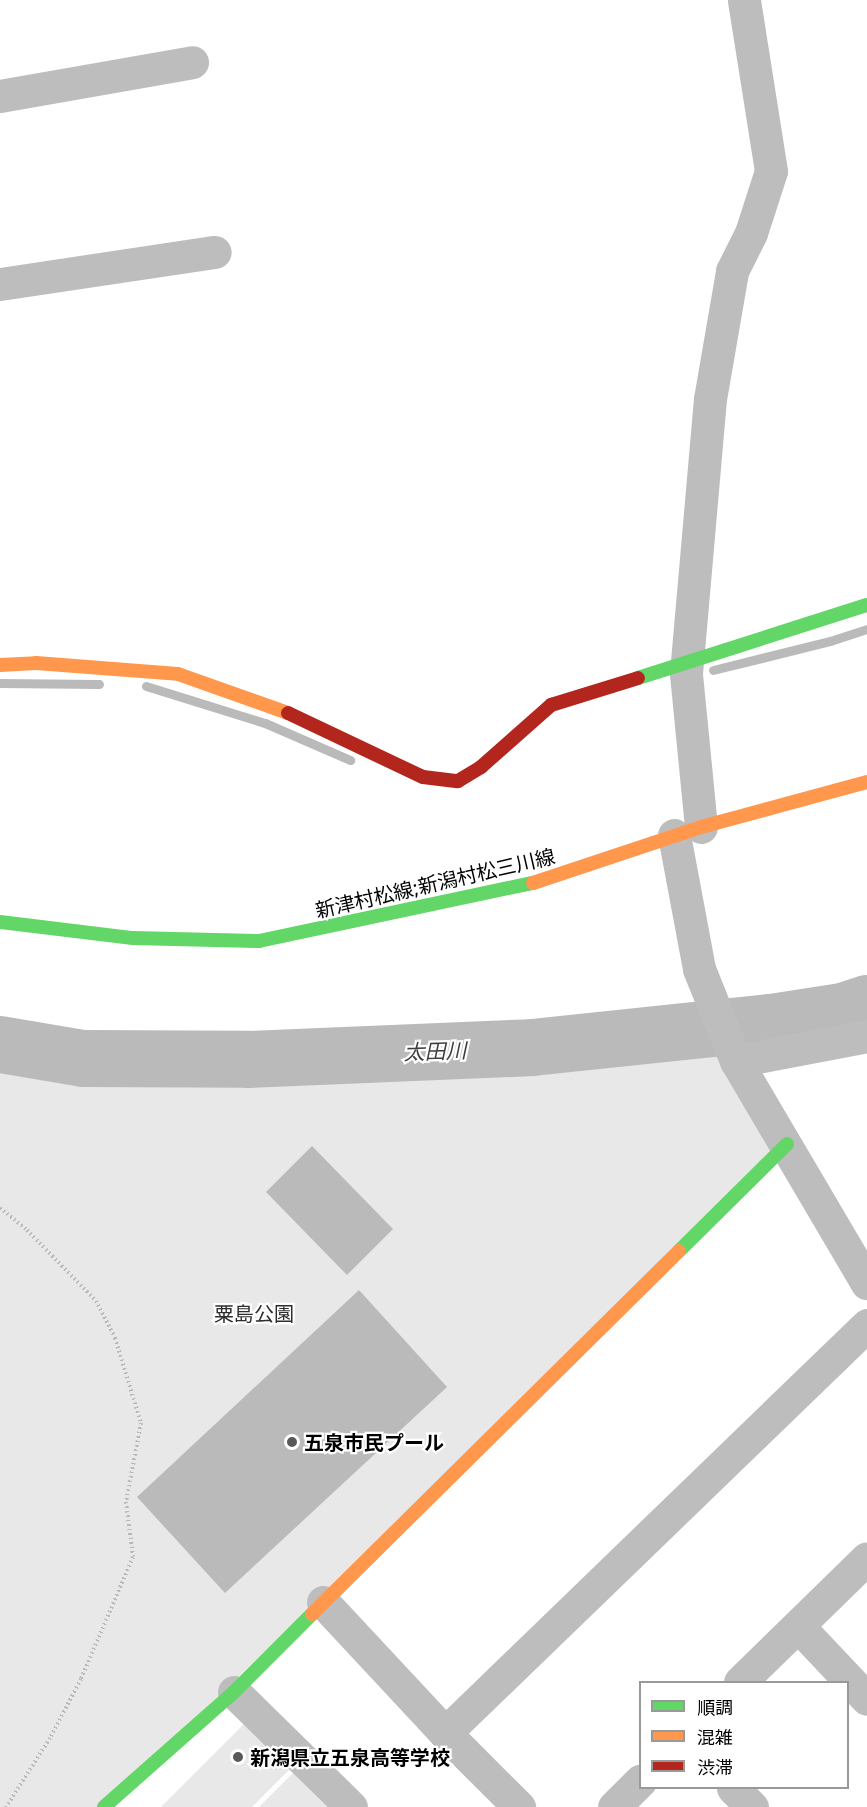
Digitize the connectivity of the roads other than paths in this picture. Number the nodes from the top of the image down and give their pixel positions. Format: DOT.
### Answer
graph roads {
  1 [pos="744,0"];
  2 [pos="192,62"];
  3 [pos="0,96"];
  4 [pos="215,252"];
  5 [pos="0,284"];
  6 [pos="867,605"];
  7 [pos="687,661"];
  8 [pos="0,664"];
  9 [pos="867,782"];
  10 [pos="688,831"];
  11 [pos="0,922"];
  12 [pos="867,1036"];
  13 [pos="736,1061"];
  14 [pos="787,1144"];
  15 [pos="867,1283"];
  16 [pos="867,1325"];
  17 [pos="867,1558"];
  18 [pos="323,1602"];
  19 [pos="798,1626"];
  20 [pos="742,1681"];
  21 [pos="234,1692"];
  22 [pos="867,1699"];
  23 [pos="445,1733"];
  24 [pos="639,1782"];
  25 [pos="734,1789"];
  26 [pos="104,1807"];
  27 [pos="351,1807"];
  28 [pos="519,1807"];
  29 [pos="614,1807"];
  30 [pos="752,1807"];
  1 -- 7 [label="street"];
  2 -- 3 [label="street"];
  4 -- 5 [label="street"];
  6 -- 7 [label="street"];
  7 -- 8 [label="street"];
  7 -- 10 [label="street"];
  9 -- 10 [label="street, 新津村松線;新潟村松三川線"];
  10 -- 11 [label="street, 新津村松線;新潟村松三川線"];
  10 -- 13 [label="street"];
  12 -- 13 [label="street"];
  13 -- 14 [label="street"];
  14 -- 15 [label="street"];
  14 -- 18 [label="street"];
  16 -- 23 [label="street"];
  17 -- 19 [label="street"];
  18 -- 21 [label="street"];
  18 -- 23 [label="street"];
  19 -- 20 [label="street"];
  19 -- 22 [label="street"];
  21 -- 26 [label="street"];
  21 -- 27 [label="street"];
  23 -- 28 [label="street"];
  24 -- 29 [label="street"];
  25 -- 30 [label="street"];
}
